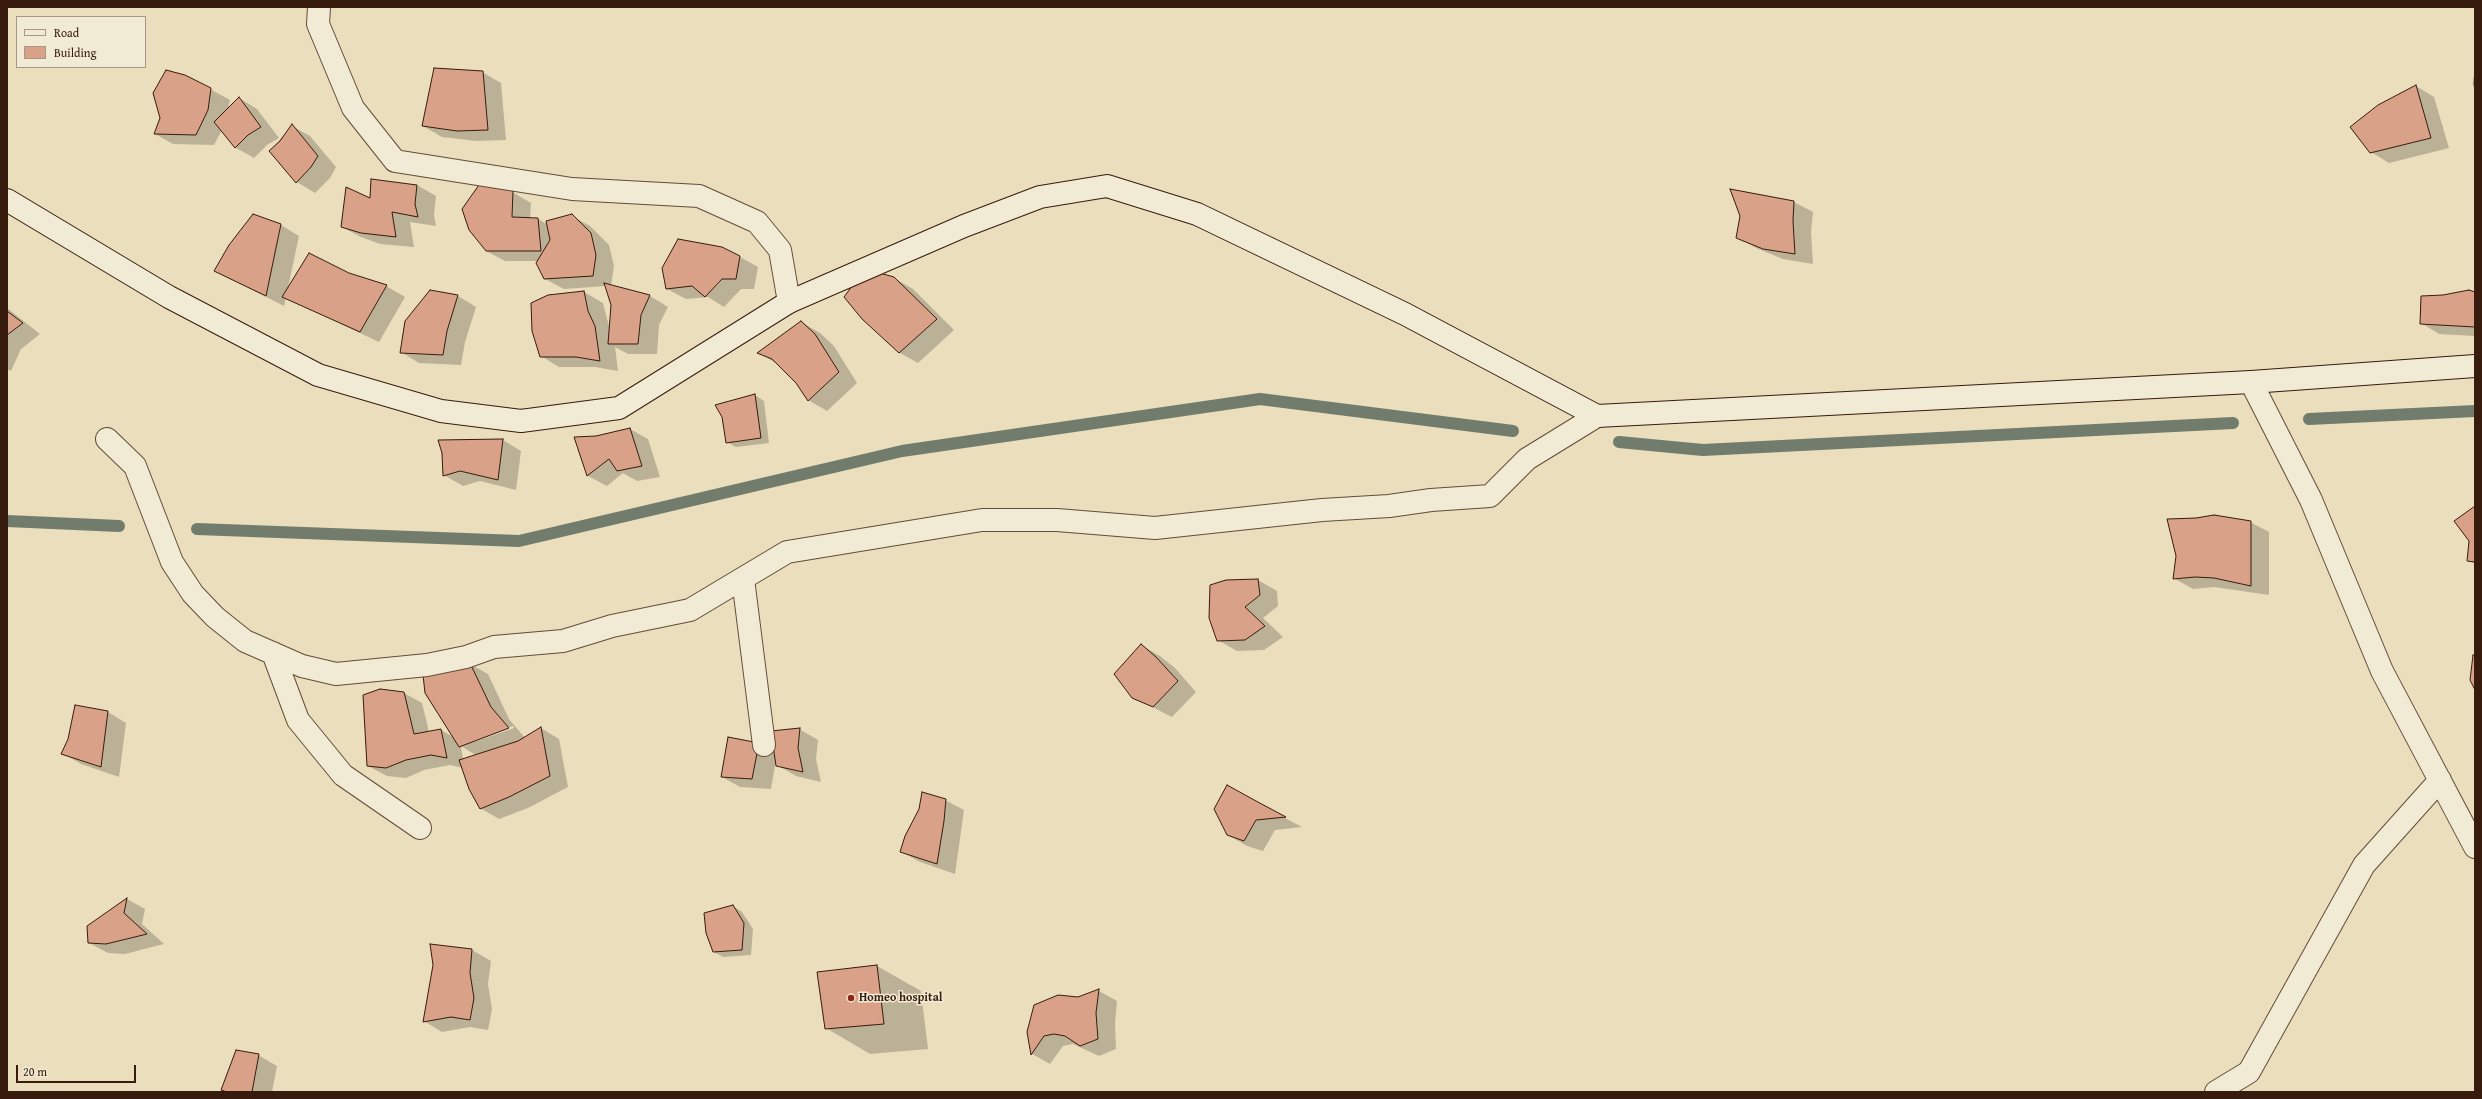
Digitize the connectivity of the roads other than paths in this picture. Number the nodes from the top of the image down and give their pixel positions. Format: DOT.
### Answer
graph roads {
  1 [pos="319,7"];
  2 [pos="7,200"];
  3 [pos="789,302"];
  4 [pos="2475,366"];
  5 [pos="2251,382"];
  6 [pos="1597,416"];
  7 [pos="106,439"];
  8 [pos="742,579"];
  9 [pos="274,653"];
  10 [pos="764,745"];
  11 [pos="2440,780"];
  12 [pos="420,828"];
  13 [pos="2475,846"];
  14 [pos="2216,1092"];
  1 -- 3 [label="street"];
  2 -- 3 [label="street"];
  3 -- 6 [label="street"];
  4 -- 5 [label="street"];
  5 -- 6 [label="street"];
  5 -- 11 [label="street"];
  6 -- 8 [label="street"];
  7 -- 9 [label="street"];
  8 -- 9 [label="street"];
  8 -- 10 [label="street"];
  9 -- 12 [label="street"];
  11 -- 13 [label="street"];
  11 -- 14 [label="street"];
}
